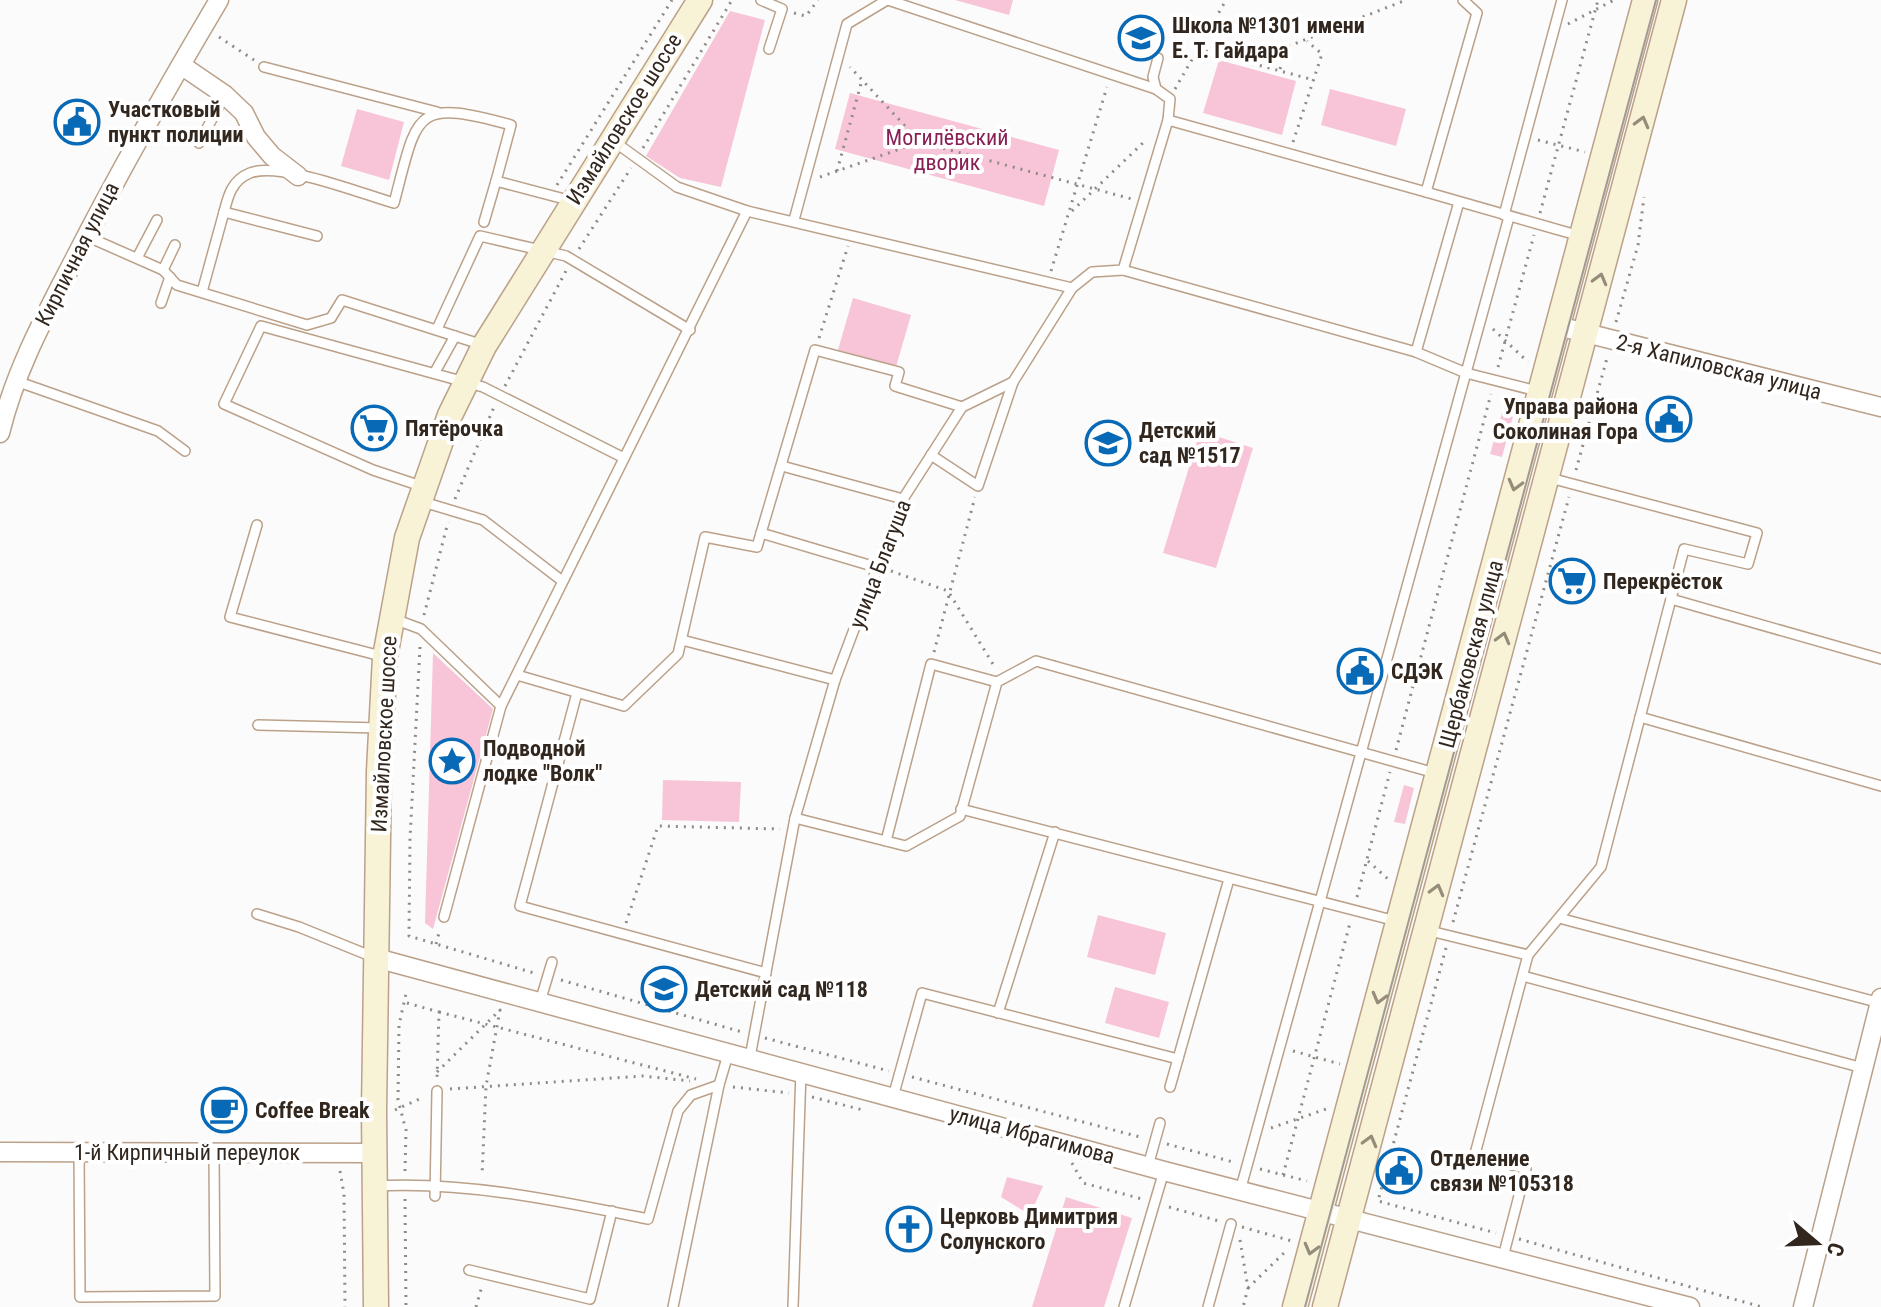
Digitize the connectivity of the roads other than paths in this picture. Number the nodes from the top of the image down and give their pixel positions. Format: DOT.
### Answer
graph roads {
  1 [pos="219,0"];
  2 [pos="700,0"];
  3 [pos="761,0"];
  4 [pos="888,0"];
  5 [pos="1463,0"];
  6 [pos="1562,0"];
  7 [pos="1645,0"];
  8 [pos="1674,0"];
  9 [pos="769,49"];
  10 [pos="1158,58"];
  11 [pos="181,65"];
  12 [pos="264,67"];
  13 [pos="1156,89"];
  14 [pos="225,95"];
  15 [pos="437,112"];
  16 [pos="1168,120"];
  17 [pos="611,139"];
  18 [pos="199,143"];
  19 [pos="298,176"];
  20 [pos="496,181"];
  21 [pos="1426,192"];
  22 [pos="561,198"];
  23 [pos="1459,202"];
  24 [pos="747,211"];
  25 [pos="224,212"];
  26 [pos="1507,216"];
  27 [pos="157,220"];
  28 [pos="794,220"];
  29 [pos="484,222"];
  30 [pos="86,236"];
  31 [pos="317,236"];
  32 [pos="1582,237"];
  33 [pos="175,245"];
  34 [pos="542,251"];
  35 [pos="137,258"];
  36 [pos="1123,270"];
  37 [pos="167,274"];
  38 [pos="1072,288"];
  39 [pos="202,292"];
  40 [pos="161,303"];
  41 [pos="1558,326"];
  42 [pos="437,329"];
  43 [pos="690,330"];
  44 [pos="1585,334"];
  45 [pos="455,336"];
  46 [pos="484,346"];
  47 [pos="1416,352"];
  48 [pos="435,372"];
  49 [pos="1466,373"];
  50 [pos="16,381"];
  51 [pos="465,382"];
  52 [pos="1013,382"];
  53 [pos="1540,392"];
  54 [pos="962,407"];
  55 [pos="1881,407"];
  56 [pos="0,433"];
  57 [pos="185,451"];
  58 [pos="931,455"];
  59 [pos="624,458"];
  60 [pos="782,466"];
  61 [pos="1545,477"];
  62 [pos="421,494"];
  63 [pos="903,499"];
  64 [pos="257,525"];
  65 [pos="761,533"];
  66 [pos="879,568"];
  67 [pos="561,580"];
  68 [pos="1671,599"];
  69 [pos="391,618"];
  70 [pos="682,640"];
  71 [pos="385,657"];
  72 [pos="1881,659"];
  73 [pos="517,675"];
  74 [pos="835,680"];
  75 [pos="1000,680"];
  76 [pos="577,693"];
  77 [pos="501,706"];
  78 [pos="1640,717"];
  79 [pos="258,725"];
  80 [pos="381,729"];
  81 [pos="1361,754"];
  82 [pos="1438,774"];
  83 [pos="1881,786"];
  84 [pos="961,809"];
  85 [pos="794,824"];
  86 [pos="1055,832"];
  87 [pos="886,841"];
  88 [pos="1229,879"];
  89 [pos="1318,903"];
  90 [pos="257,914"];
  91 [pos="444,917"];
  92 [pos="1559,918"];
  93 [pos="566,919"];
  94 [pos="1399,922"];
  95 [pos="562,929"];
  96 [pos="1438,933"];
  97 [pos="1528,955"];
  98 [pos="376,958"];
  99 [pos="552,962"];
  100 [pos="766,973"];
  101 [pos="1523,976"];
  102 [pos="1880,1000"];
  103 [pos="540,1002"];
  104 [pos="998,1013"];
  105 [pos="729,1051"];
  106 [pos="750,1057"];
  107 [pos="1178,1059"];
  108 [pos="1863,1068"];
  109 [pos="801,1071"];
  110 [pos="719,1085"];
  111 [pos="1170,1087"];
  112 [pos="437,1091"];
  113 [pos="893,1097"];
  114 [pos="1160,1123"];
  115 [pos="0,1152"];
  116 [pos="79,1152"];
  117 [pos="214,1152"];
  118 [pos="374,1153"];
  119 [pos="1156,1168"];
  120 [pos="374,1186"];
  121 [pos="435,1191"];
  122 [pos="1240,1191"];
  123 [pos="612,1211"];
  124 [pos="1321,1212"];
  125 [pos="1350,1217"];
  126 [pos="1231,1224"];
  127 [pos="1503,1257"];
  128 [pos="469,1270"];
  129 [pos="376,1307"];
  130 [pos="673,1307"];
  131 [pos="793,1307"];
  132 [pos="1124,1307"];
  133 [pos="1208,1307"];
  134 [pos="1295,1307"];
  135 [pos="1325,1307"];
  136 [pos="1690,1307"];
  137 [pos="1803,1307"];
  1 -- 11 [label="street, Кирпичная улица"];
  2 -- 17 [label="main road, Измайловское шоссе"];
  3 -- 9 [label="lane"];
  4 -- 13 [label="lane"];
  4 -- 28 [label="lane"];
  5 -- 21 [label="lane"];
  6 -- 26 [label="lane"];
  7 -- 32 [label="main road, Щербаковская улица"];
  44 -- 8 [label="main road, Щербаковская улица, one-way"];
  10 -- 13 [label="lane"];
  11 -- 14 [label="street"];
  11 -- 30 [label="street, Кирпичная улица"];
  12 -- 15 [label="lane"];
  13 -- 16 [label="lane"];
  14 -- 18 [label="lane"];
  14 -- 19 [label="street"];
  15 -- 19 [label="lane"];
  15 -- 20 [label="lane"];
  16 -- 21 [label="lane"];
  16 -- 36 [label="lane"];
  17 -- 22 [label="main road, Измайловское шоссе"];
  17 -- 24 [label="lane"];
  19 -- 25 [label="lane"];
  20 -- 22 [label="lane"];
  20 -- 29 [label="lane"];
  21 -- 23 [label="lane"];
  22 -- 34 [label="main road, Измайловское шоссе"];
  23 -- 26 [label="lane"];
  23 -- 47 [label="lane"];
  24 -- 28 [label="lane"];
  24 -- 43 [label="lane"];
  25 -- 31 [label="lane"];
  25 -- 39 [label="lane"];
  26 -- 32 [label="lane"];
  26 -- 49 [label="lane"];
  27 -- 35 [label="lane"];
  28 -- 38 [label="lane"];
  30 -- 35 [label="lane"];
  30 -- 50 [label="street, Кирпичная улица"];
  32 -- 41 [label="main road, Щербаковская улица"];
  33 -- 37 [label="lane"];
  34 -- 42 [label="lane"];
  34 -- 43 [label="lane"];
  34 -- 46 [label="main road, Измайловское шоссе"];
  35 -- 37 [label="lane"];
  36 -- 38 [label="lane"];
  36 -- 47 [label="lane"];
  37 -- 39 [label="lane"];
  37 -- 40 [label="lane"];
  38 -- 52 [label="lane"];
  39 -- 42 [label="lane"];
  41 -- 44 [label="street, 2-я Хапиловская улица"];
  41 -- 53 [label="main road, Щербаковская улица"];
  42 -- 45 [label="lane"];
  43 -- 59 [label="lane"];
  44 -- 55 [label="street, 2-я Хапиловская улица"];
  44 -- 61 [label="main road, Щербаковская улица"];
  45 -- 46 [label="lane"];
  45 -- 48 [label="lane"];
  46 -- 51 [label="main road, Измайловское шоссе"];
  47 -- 49 [label="lane"];
  48 -- 51 [label="lane"];
  48 -- 62 [label="lane"];
  49 -- 53 [label="lane"];
  49 -- 81 [label="lane"];
  50 -- 56 [label="street, Кирпичная улица"];
  50 -- 57 [label="lane"];
  51 -- 59 [label="lane"];
  51 -- 62 [label="main road, Измайловское шоссе"];
  52 -- 54 [label="lane"];
  52 -- 58 [label="lane"];
  53 -- 82 [label="main road, Щербаковская улица, one-way"];
  54 -- 58 [label="lane, улица Благуша"];
  54 -- 60 [label="lane"];
  58 -- 63 [label="lane, улица Благуша"];
  59 -- 67 [label="lane"];
  60 -- 63 [label="lane"];
  60 -- 65 [label="lane"];
  61 -- 68 [label="lane"];
  96 -- 61 [label="main road, Щербаковская улица, one-way"];
  62 -- 67 [label="lane"];
  62 -- 69 [label="main road, Измайловское шоссе"];
  63 -- 66 [label="lane, улица Благуша"];
  64 -- 71 [label="lane"];
  65 -- 66 [label="lane"];
  65 -- 70 [label="lane"];
  66 -- 74 [label="lane, улица Благуша"];
  67 -- 73 [label="lane"];
  68 -- 72 [label="lane"];
  68 -- 78 [label="lane"];
  69 -- 71 [label="main road, Измайловское шоссе"];
  69 -- 77 [label="lane"];
  70 -- 74 [label="lane"];
  70 -- 76 [label="lane"];
  71 -- 80 [label="main road, Измайловское шоссе"];
  73 -- 76 [label="lane"];
  73 -- 77 [label="lane"];
  74 -- 85 [label="lane, улица Благуша"];
  75 -- 81 [label="lane"];
  75 -- 84 [label="lane"];
  75 -- 87 [label="lane"];
  76 -- 93 [label="lane"];
  77 -- 91 [label="lane"];
  78 -- 83 [label="lane"];
  78 -- 92 [label="lane"];
  79 -- 80 [label="lane"];
  80 -- 98 [label="main road, Измайловское шоссе"];
  81 -- 82 [label="lane"];
  81 -- 89 [label="lane"];
  82 -- 94 [label="main road, Щербаковская улица"];
  84 -- 86 [label="lane"];
  84 -- 87 [label="lane"];
  85 -- 87 [label="lane"];
  85 -- 100 [label="lane, улица Благуша"];
  86 -- 88 [label="lane"];
  86 -- 104 [label="lane"];
  88 -- 89 [label="lane"];
  88 -- 107 [label="lane"];
  89 -- 94 [label="lane"];
  89 -- 122 [label="lane"];
  90 -- 98 [label="lane"];
  92 -- 97 [label="lane"];
  92 -- 102 [label="lane"];
  93 -- 95 [label="lane"];
  93 -- 100 [label="lane"];
  94 -- 124 [label="main road, Щербаковская улица, one-way"];
  96 -- 97 [label="lane"];
  125 -- 96 [label="main road, Щербаковская улица, one-way"];
  97 -- 101 [label="lane"];
  98 -- 103 [label="street, улица Ибрагимова"];
  98 -- 118 [label="main road, Измайловское шоссе"];
  99 -- 103 [label="lane"];
  100 -- 106 [label="lane, улица Благуша"];
  101 -- 108 [label="lane"];
  101 -- 127 [label="lane"];
  102 -- 108 [label="street"];
  103 -- 105 [label="street, улица Ибрагимова"];
  104 -- 107 [label="lane"];
  104 -- 113 [label="lane"];
  105 -- 106 [label="street, улица Ибрагимова"];
  105 -- 110 [label="lane"];
  106 -- 109 [label="street, улица Ибрагимова"];
  107 -- 111 [label="lane"];
  108 -- 137 [label="street"];
  109 -- 113 [label="street, улица Ибрагимова"];
  109 -- 131 [label="lane"];
  110 -- 123 [label="lane"];
  110 -- 130 [label="lane"];
  112 -- 121 [label="lane"];
  113 -- 119 [label="street, улица Ибрагимова"];
  114 -- 119 [label="lane"];
  115 -- 116 [label="street, 1-й Кирпичный переулок"];
  116 -- 117 [label="street, 1-й Кирпичный переулок"];
  116 -- 117 [label="lane"];
  117 -- 118 [label="street, 1-й Кирпичный переулок"];
  118 -- 120 [label="main road, Измайловское шоссе"];
  119 -- 122 [label="street, улица Ибрагимова"];
  119 -- 132 [label="lane"];
  120 -- 121 [label="lane"];
  120 -- 129 [label="main road, Измайловское шоссе"];
  121 -- 123 [label="lane"];
  122 -- 124 [label="street, улица Ибрагимова"];
  123 -- 128 [label="lane"];
  124 -- 125 [label="street, улица Ибрагимова"];
  124 -- 134 [label="main road, Щербаковская улица, one-way"];
  125 -- 127 [label="street, улица Ибрагимова"];
  125 -- 135 [label="main road, Щербаковская улица"];
  126 -- 133 [label="lane"];
  127 -- 136 [label="street, улица Ибрагимова"];
}
